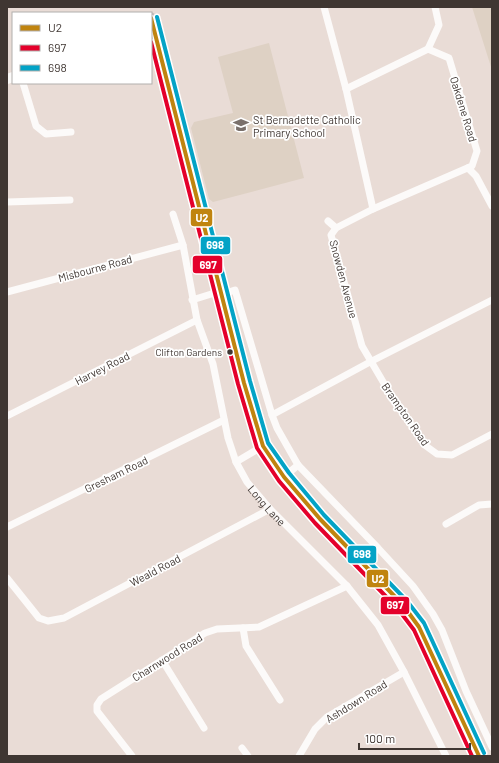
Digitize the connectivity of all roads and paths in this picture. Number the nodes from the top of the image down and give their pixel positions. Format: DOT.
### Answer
graph roads {
  1 [pos="324,7"];
  2 [pos="434,7"];
  3 [pos="152,26"];
  4 [pos="155,48"];
  5 [pos="428,49"];
  6 [pos="23,84"];
  7 [pos="346,89"];
  8 [pos="71,132"];
  9 [pos="468,168"];
  10 [pos="70,200"];
  11 [pos="7,202"];
  12 [pos="492,206"];
  13 [pos="373,209"];
  14 [pos="173,214"];
  15 [pos="328,221"];
  16 [pos="336,228"];
  17 [pos="183,245"];
  18 [pos="7,292"];
  19 [pos="222,292"];
  20 [pos="192,300"];
  21 [pos="492,300"];
  22 [pos="198,320"];
  23 [pos="370,362"];
  24 [pos="272,415"];
  25 [pos="7,416"];
  26 [pos="224,420"];
  27 [pos="492,434"];
  28 [pos="263,446"];
  29 [pos="236,462"];
  30 [pos="298,465"];
  31 [pos="284,477"];
  32 [pos="492,504"];
  33 [pos="270,509"];
  34 [pos="446,524"];
  35 [pos="7,527"];
  36 [pos="7,578"];
  37 [pos="347,586"];
  38 [pos="243,628"];
  39 [pos="162,660"];
  40 [pos="404,672"];
  41 [pos="280,700"];
  42 [pos="204,728"];
  43 [pos="491,742"];
  44 [pos="242,748"];
  45 [pos="132,756"];
  46 [pos="248,756"];
  47 [pos="299,756"];
  48 [pos="446,756"];
  49 [pos="479,756"];
  1 -- 7 [label="street"];
  2 -- 5 [label="street"];
  3 -- 4 [label="main road"];
  4 -- 19 [label="main road"];
  5 -- 7 [label="street"];
  5 -- 9 [label="street, Oakdene Road"];
  6 -- 8 [label="street"];
  7 -- 13 [label="street"];
  9 -- 12 [label="street"];
  9 -- 13 [label="street"];
  10 -- 11 [label="street"];
  13 -- 16 [label="street, Snowden Avenue"];
  14 -- 17 [label="street, Long Lane"];
  15 -- 16 [label="street"];
  16 -- 23 [label="street, Snowden Avenue"];
  17 -- 18 [label="street, Misbourne Road"];
  17 -- 20 [label="street, Long Lane"];
  19 -- 20 [label="street"];
  19 -- 24 [label="street"];
  19 -- 28 [label="main road"];
  20 -- 22 [label="street, Long Lane"];
  21 -- 23 [label="street"];
  22 -- 25 [label="street, Harvey Road"];
  22 -- 26 [label="street, Long Lane"];
  23 -- 24 [label="street"];
  23 -- 27 [label="street, Brampton Road"];
  24 -- 30 [label="street"];
  26 -- 29 [label="street, Long Lane"];
  26 -- 35 [label="street, Gresham Road"];
  28 -- 29 [label="street"];
  28 -- 31 [label="main road"];
  29 -- 33 [label="street, Long Lane"];
  30 -- 31 [label="street"];
  30 -- 43 [label="street"];
  31 -- 49 [label="main road"];
  32 -- 34 [label="street"];
  33 -- 36 [label="street, Weald Road"];
  33 -- 37 [label="street, Long Lane"];
  37 -- 38 [label="street, Charnwood Road"];
  37 -- 40 [label="street, Long Lane"];
  38 -- 39 [label="street, Charnwood Road"];
  38 -- 41 [label="street"];
  39 -- 42 [label="street"];
  39 -- 45 [label="street, Charnwood Road"];
  40 -- 47 [label="street, Ashdown Road"];
  40 -- 48 [label="street, Long Lane"];
  44 -- 46 [label="street"];
}
